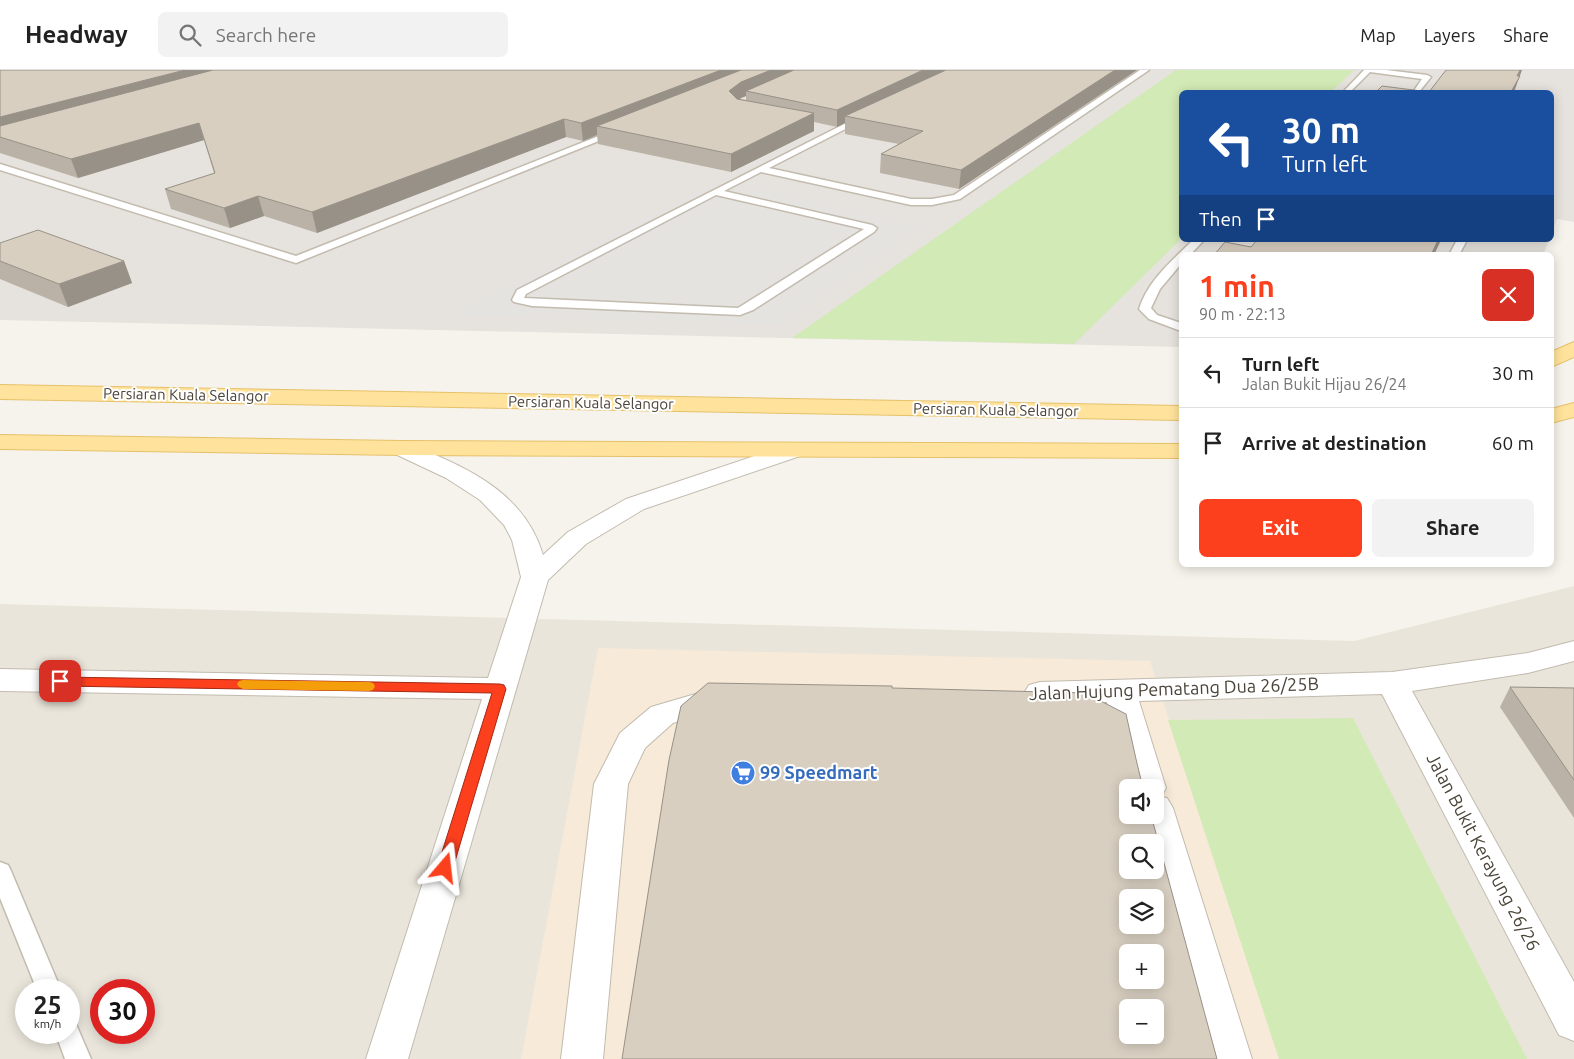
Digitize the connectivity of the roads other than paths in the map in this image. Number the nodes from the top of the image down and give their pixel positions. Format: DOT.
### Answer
graph roads {
  1 [pos="1146,70"];
  2 [pos="1368,70"];
  3 [pos="1435,70"];
  4 [pos="1427,77"];
  5 [pos="1348,90"];
  6 [pos="1417,90"];
  7 [pos="871,114"];
  8 [pos="626,128"];
  9 [pos="822,128"];
  10 [pos="836,131"];
  11 [pos="0,167"];
  12 [pos="760,169"];
  13 [pos="715,192"];
  14 [pos="1197,242"];
  15 [pos="1187,252"];
  16 [pos="1179,260"];
  17 [pos="1179,326"];
  18 [pos="1574,348"];
  19 [pos="1554,359"];
  20 [pos="0,392"];
  21 [pos="1574,410"];
  22 [pos="1179,413"];
  23 [pos="1554,415"];
  24 [pos="0,442"];
  25 [pos="401,448"];
  26 [pos="795,450"];
  27 [pos="1179,452"];
  28 [pos="535,577"];
  29 [pos="1574,651"];
  30 [pos="0,680"];
  31 [pos="1392,683"];
  32 [pos="500,689"];
  33 [pos="1120,692"];
  34 [pos="1012,694"];
  35 [pos="748,700"];
  36 [pos="1146,779"];
  37 [pos="1160,824"];
  38 [pos="0,871"];
  39 [pos="44,979"];
  40 [pos="1574,1022"];
  41 [pos="72,1044"];
  42 [pos="78,1059"];
  43 [pos="387,1059"];
  44 [pos="582,1059"];
  45 [pos="1231,1059"];
  1 -- 12 [label="lane"];
  2 -- 4 [label="lane"];
  2 -- 5 [label="lane"];
  3 -- 4 [label="lane"];
  4 -- 6 [label="lane"];
  7 -- 10 [label="lane"];
  8 -- 11 [label="lane"];
  9 -- 10 [label="lane"];
  10 -- 12 [label="lane"];
  12 -- 13 [label="lane"];
  13 -- 13 [label="lane"];
  14 -- 15 [label="lane"];
  16 -- 17 [label="lane"];
  18 -- 19 [label="main road"];
  20 -- 22 [label="main road, Persiaran Kuala Selangor"];
  21 -- 23 [label="main road"];
  24 -- 25 [label="main road"];
  25 -- 26 [label="main road"];
  25 -- 28 [label="street"];
  26 -- 27 [label="main road"];
  26 -- 28 [label="street"];
  28 -- 32 [label="street"];
  29 -- 31 [label="street, Jalan Hujung Pematang Dua 26/25B"];
  30 -- 32 [label="street"];
  31 -- 33 [label="street, Jalan Hujung Pematang Dua 26/25B"];
  31 -- 40 [label="street, Jalan Bukit Kerayung 26/26"];
  32 -- 43 [label="street"];
  33 -- 34 [label="street, Jalan Hujung Pematang Dua 26/25B"];
  33 -- 36 [label="street"];
  35 -- 44 [label="street"];
  37 -- 45 [label="street"];
  38 -- 39 [label="lane"];
  41 -- 42 [label="lane"];
}
